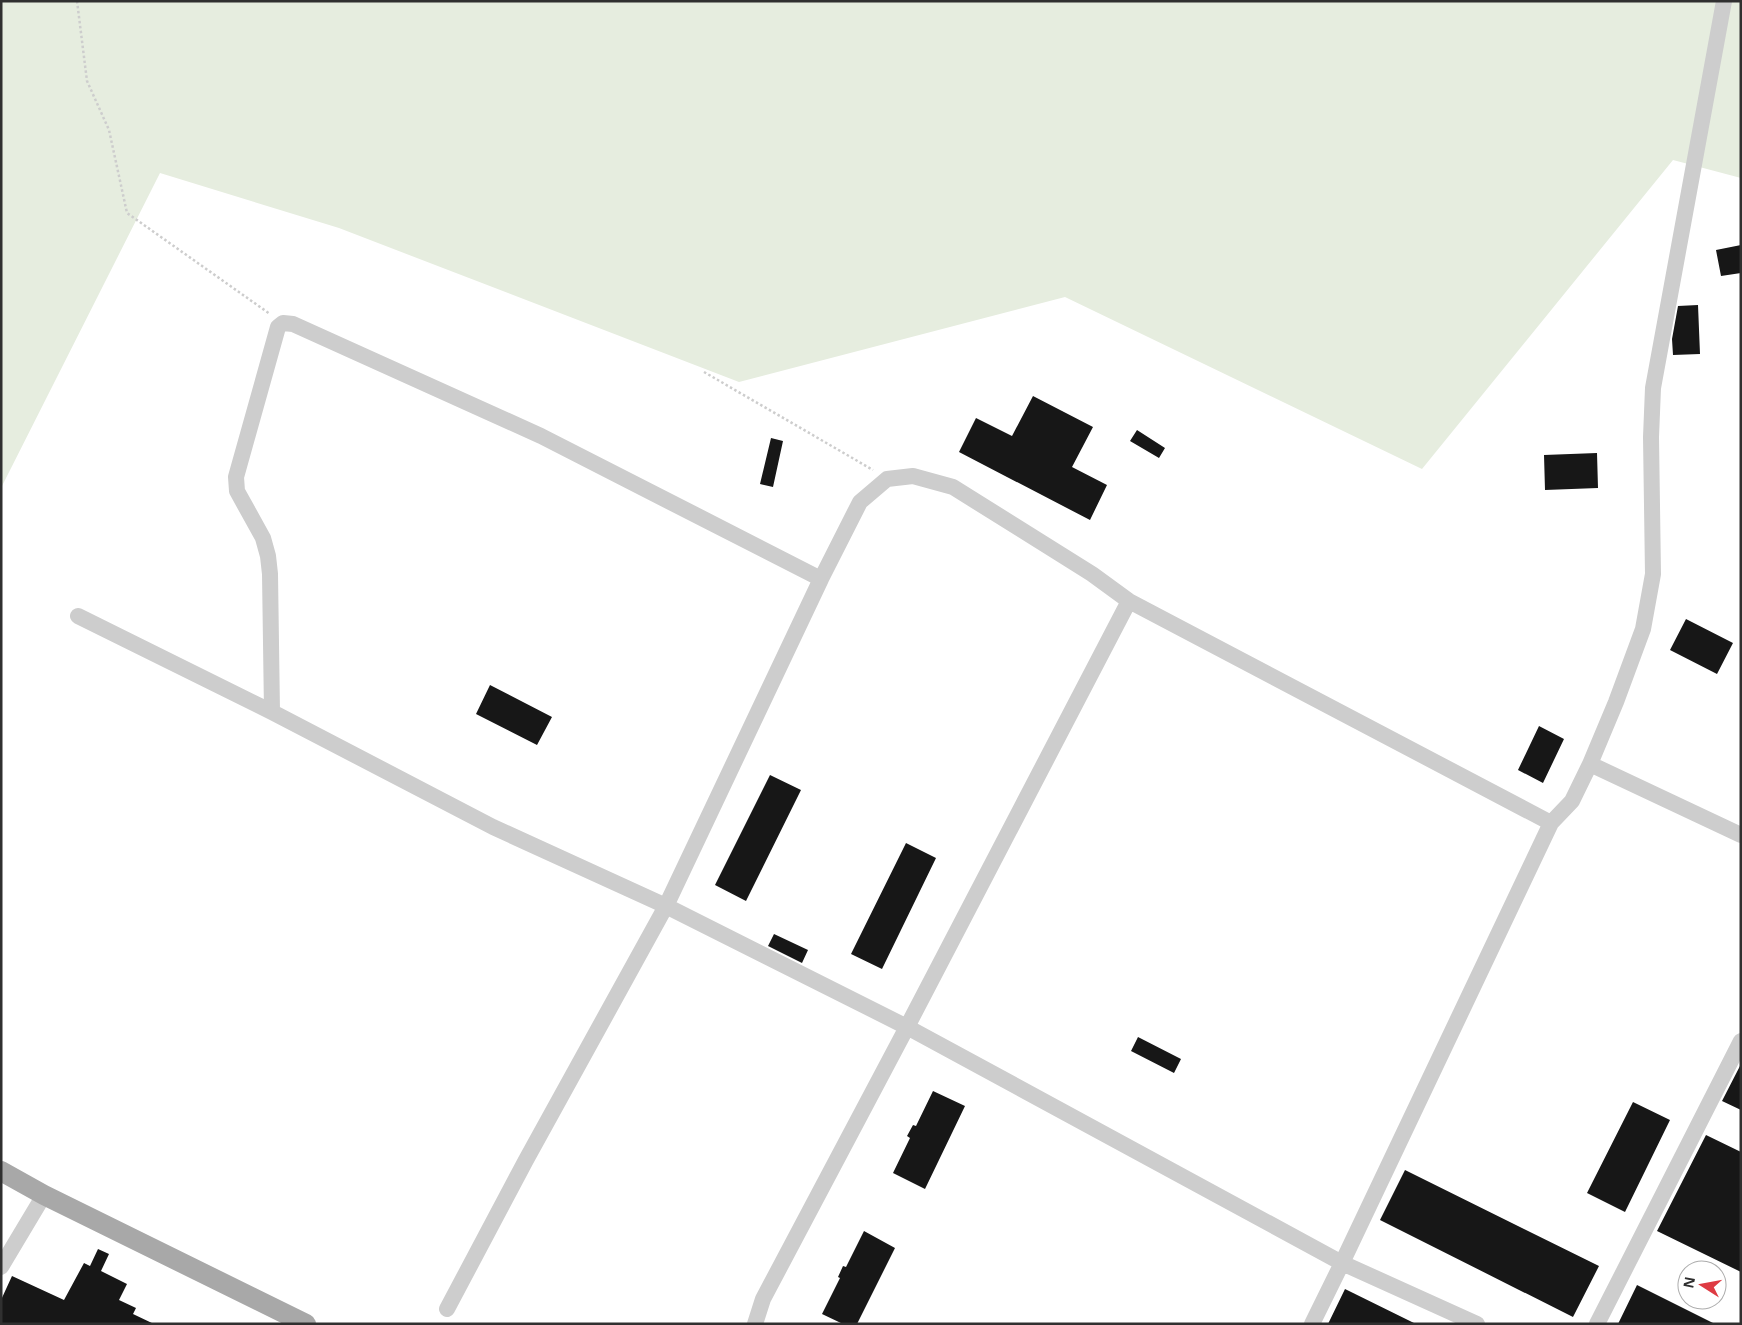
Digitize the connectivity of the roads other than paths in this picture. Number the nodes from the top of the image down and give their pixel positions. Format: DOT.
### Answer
graph roads {
  1 [pos="1724,1"];
  2 [pos="821,579"];
  3 [pos="1129,601"];
  4 [pos="78,616"];
  5 [pos="272,712"];
  6 [pos="1590,764"];
  7 [pos="1551,823"];
  8 [pos="1741,835"];
  9 [pos="666,906"];
  10 [pos="907,1027"];
  11 [pos="1741,1041"];
  12 [pos="1,1171"];
  13 [pos="44,1195"];
  14 [pos="1342,1263"];
  15 [pos="1,1267"];
  16 [pos="447,1309"];
  17 [pos="306,1324"];
  18 [pos="755,1324"];
  19 [pos="1312,1324"];
  20 [pos="1477,1324"];
  21 [pos="1597,1324"];
  1 -- 6 [label="street"];
  2 -- 3 [label="street"];
  2 -- 5 [label="street"];
  2 -- 9 [label="street"];
  3 -- 7 [label="street"];
  3 -- 10 [label="street"];
  4 -- 5 [label="street"];
  5 -- 9 [label="street"];
  6 -- 7 [label="street"];
  6 -- 8 [label="street"];
  7 -- 14 [label="street"];
  9 -- 10 [label="street"];
  9 -- 16 [label="street"];
  10 -- 14 [label="street"];
  10 -- 18 [label="street"];
  11 -- 21 [label="street"];
  12 -- 13 [label="main road"];
  13 -- 15 [label="street"];
  13 -- 17 [label="main road"];
  14 -- 19 [label="street"];
  14 -- 20 [label="street"];
}
